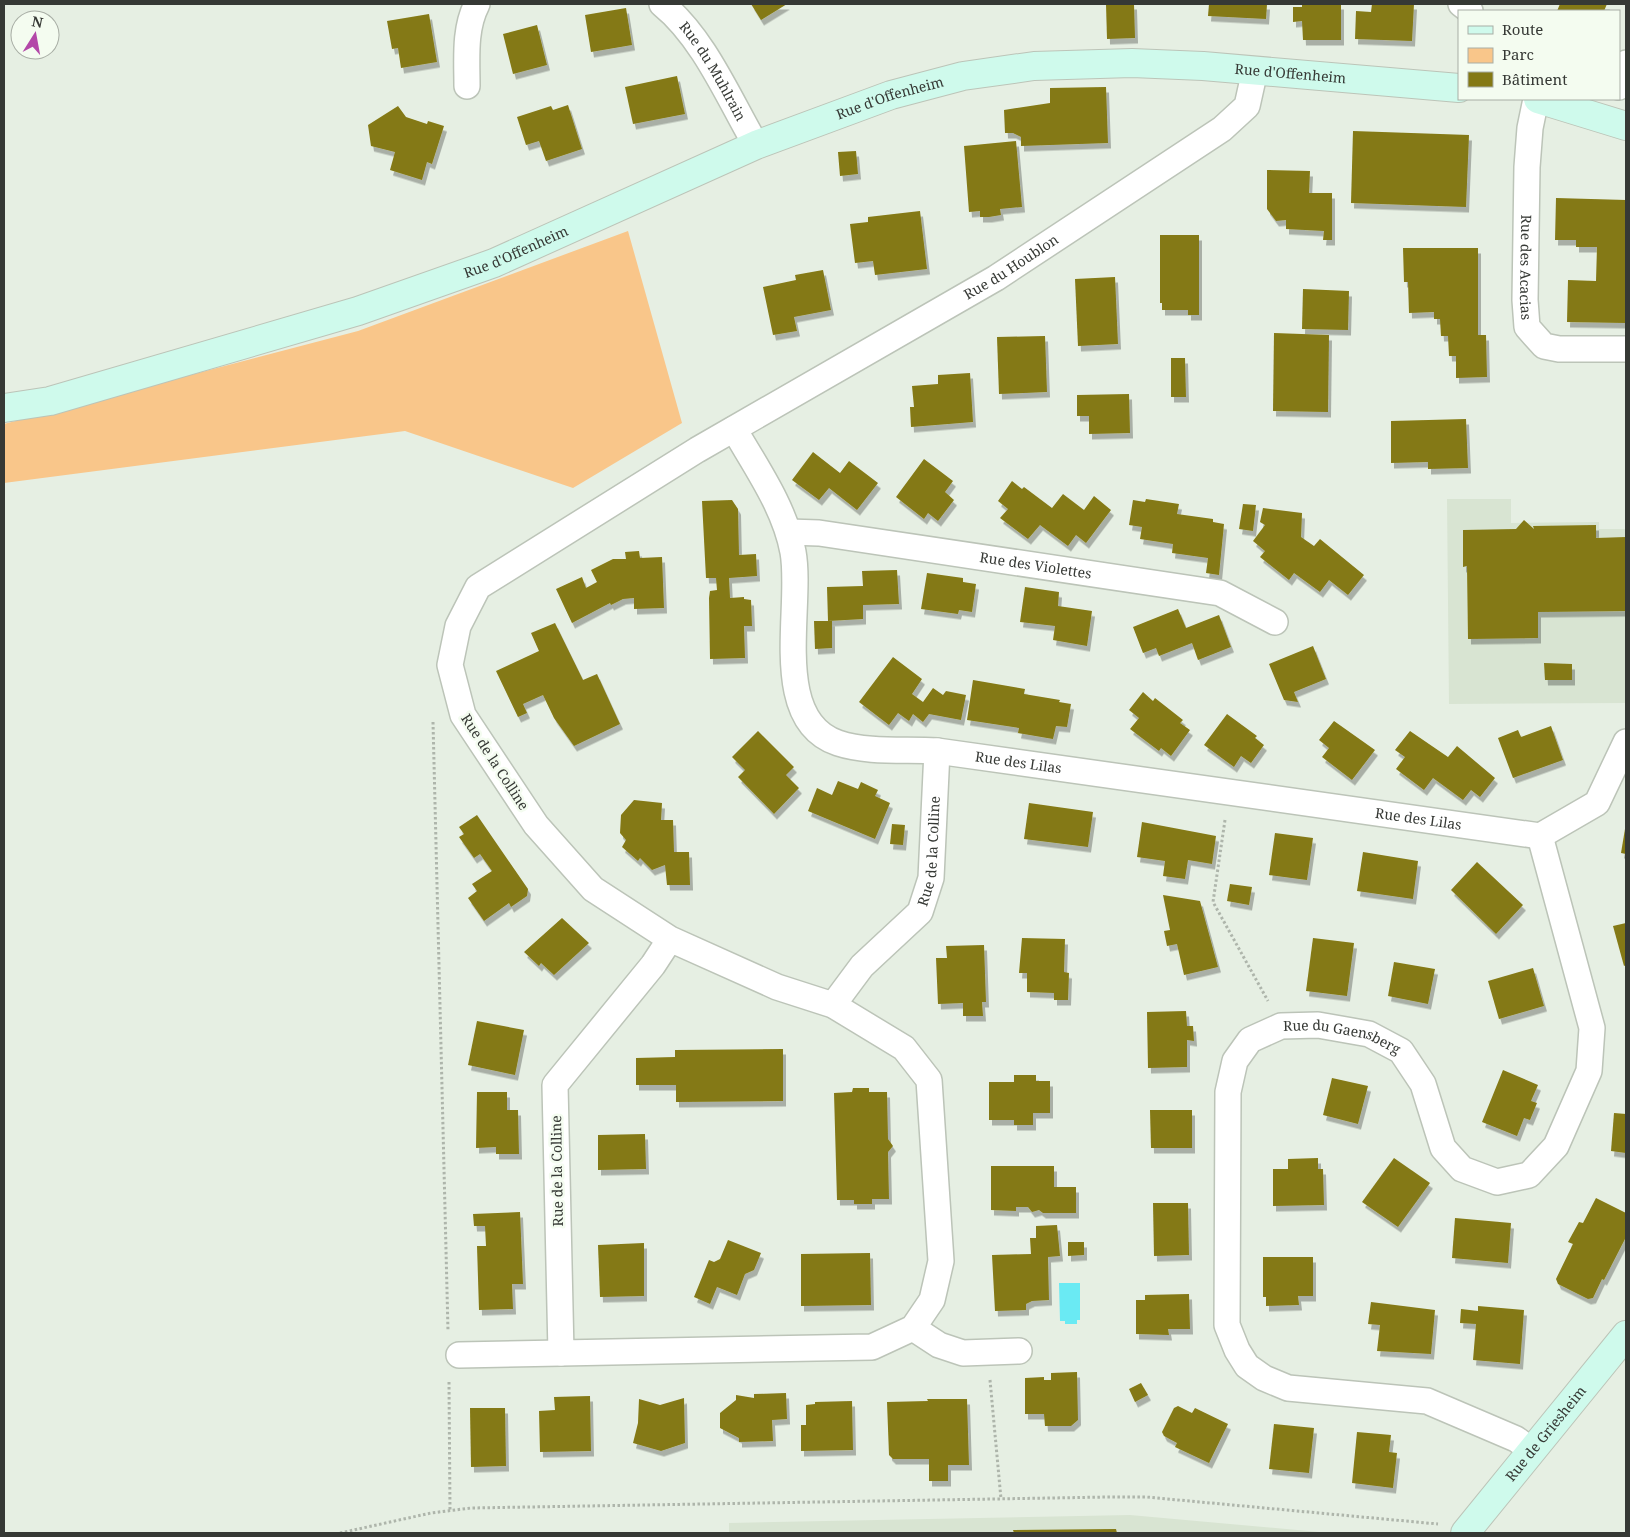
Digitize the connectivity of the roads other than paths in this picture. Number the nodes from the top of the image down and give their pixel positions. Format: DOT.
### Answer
graph roads {
  1 [pos="477,4"];
  2 [pos="662,4"];
  3 [pos="1626,63"];
  4 [pos="1254,70"];
  5 [pos="1620,84"];
  6 [pos="467,86"];
  7 [pos="1458,88"];
  8 [pos="1537,100"];
  9 [pos="1542,100"];
  10 [pos="1617,115"];
  11 [pos="756,145"];
  12 [pos="1626,349"];
  13 [pos="4,408"];
  14 [pos="734,429"];
  15 [pos="789,532"];
  16 [pos="1275,622"];
  17 [pos="1626,742"];
  18 [pos="937,751"];
  19 [pos="1540,836"];
  20 [pos="670,938"];
  21 [pos="833,1005"];
  22 [pos="913,1328"];
  23 [pos="1626,1335"];
  24 [pos="1019,1351"];
  25 [pos="561,1353"];
  26 [pos="452,1355"];
  27 [pos="1531,1450"];
  28 [pos="1467,1530"];
  1 -- 6 [label="street"];
  2 -- 11 [label="street, Rue du Muhlrain"];
  3 -- 5 [label="street"];
  4 -- 7 [label="street, Rue d'Offenheim"];
  4 -- 11 [label="street, Rue d'Offenheim"];
  4 -- 14 [label="street, Rue du Houblon"];
  8 -- 12 [label="street, Rue des Acacias"];
  9 -- 10 [label="street"];
  11 -- 13 [label="street, Rue d'Offenheim"];
  14 -- 15 [label="street, Rue des Lilas"];
  14 -- 20 [label="street, Rue de la Colline"];
  15 -- 16 [label="street, Rue des Violettes"];
  15 -- 18 [label="street, Rue des Lilas"];
  17 -- 19 [label="street"];
  18 -- 19 [label="street, Rue des Lilas"];
  18 -- 21 [label="street, Rue de la Colline"];
  19 -- 27 [label="street, Rue du Gaensberg"];
  20 -- 21 [label="street, Rue de la Colline"];
  20 -- 25 [label="street, Rue de la Colline"];
  21 -- 22 [label="street, Rue de la Colline"];
  22 -- 24 [label="street"];
  22 -- 25 [label="street"];
  23 -- 27 [label="street, Rue de Griesheim"];
  25 -- 26 [label="street"];
  27 -- 28 [label="street, Rue de Griesheim"];
}
